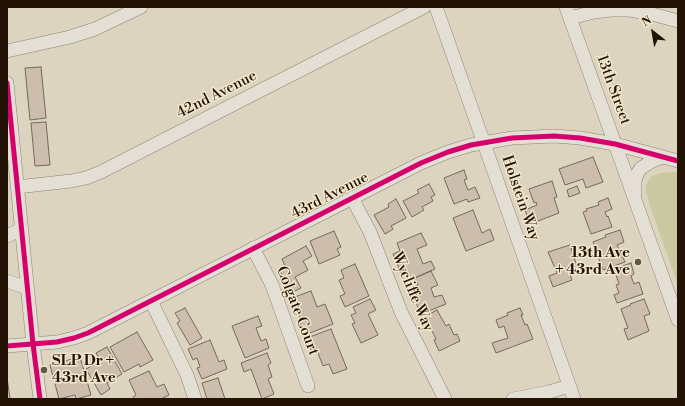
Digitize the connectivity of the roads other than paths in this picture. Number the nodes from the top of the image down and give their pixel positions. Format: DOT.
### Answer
graph roads {
  1 [pos="141,7"];
  2 [pos="424,7"];
  3 [pos="436,7"];
  4 [pos="568,13"];
  5 [pos="678,21"];
  6 [pos="7,51"];
  7 [pos="7,89"];
  8 [pos="484,142"];
  9 [pos="615,144"];
  10 [pos="663,157"];
  11 [pos="678,161"];
  12 [pos="14,182"];
  13 [pos="352,198"];
  14 [pos="635,200"];
  15 [pos="22,229"];
  16 [pos="7,236"];
  17 [pos="253,248"];
  18 [pos="7,281"];
  19 [pos="27,288"];
  20 [pos="151,300"];
  21 [pos="678,320"];
  22 [pos="33,344"];
  23 [pos="7,346"];
  24 [pos="308,386"];
  25 [pos="569,386"];
  26 [pos="40,399"];
  27 [pos="195,399"];
  28 [pos="445,399"];
  29 [pos="512,399"];
  30 [pos="574,399"];
  1 -- 6 [label="street"];
  2 -- 12 [label="street, 42nd Avenue"];
  3 -- 8 [label="street, Holstein Way"];
  4 -- 5 [label="street"];
  4 -- 9 [label="street, 13th Street"];
  7 -- 12 [label="street"];
  8 -- 9 [label="street, 43rd Avenue"];
  8 -- 13 [label="street, 43rd Avenue"];
  8 -- 25 [label="street, Holstein Way"];
  9 -- 10 [label="street, 43rd Avenue"];
  9 -- 14 [label="street, 13th Street"];
  10 -- 11 [label="street, 43rd Avenue"];
  10 -- 14 [label="street"];
  12 -- 15 [label="street"];
  13 -- 17 [label="street, 43rd Avenue"];
  13 -- 28 [label="street, Wycliffe Way"];
  14 -- 21 [label="street, 13th Street"];
  15 -- 16 [label="street"];
  15 -- 19 [label="street"];
  17 -- 20 [label="street, 43rd Avenue"];
  17 -- 24 [label="street, Colgate Court"];
  18 -- 19 [label="street"];
  19 -- 22 [label="street"];
  20 -- 22 [label="street, 43rd Avenue"];
  20 -- 27 [label="street"];
  22 -- 23 [label="street, 43rd Avenue"];
  22 -- 26 [label="street"];
  25 -- 29 [label="street"];
  25 -- 30 [label="street, Holstein Way"];
}
